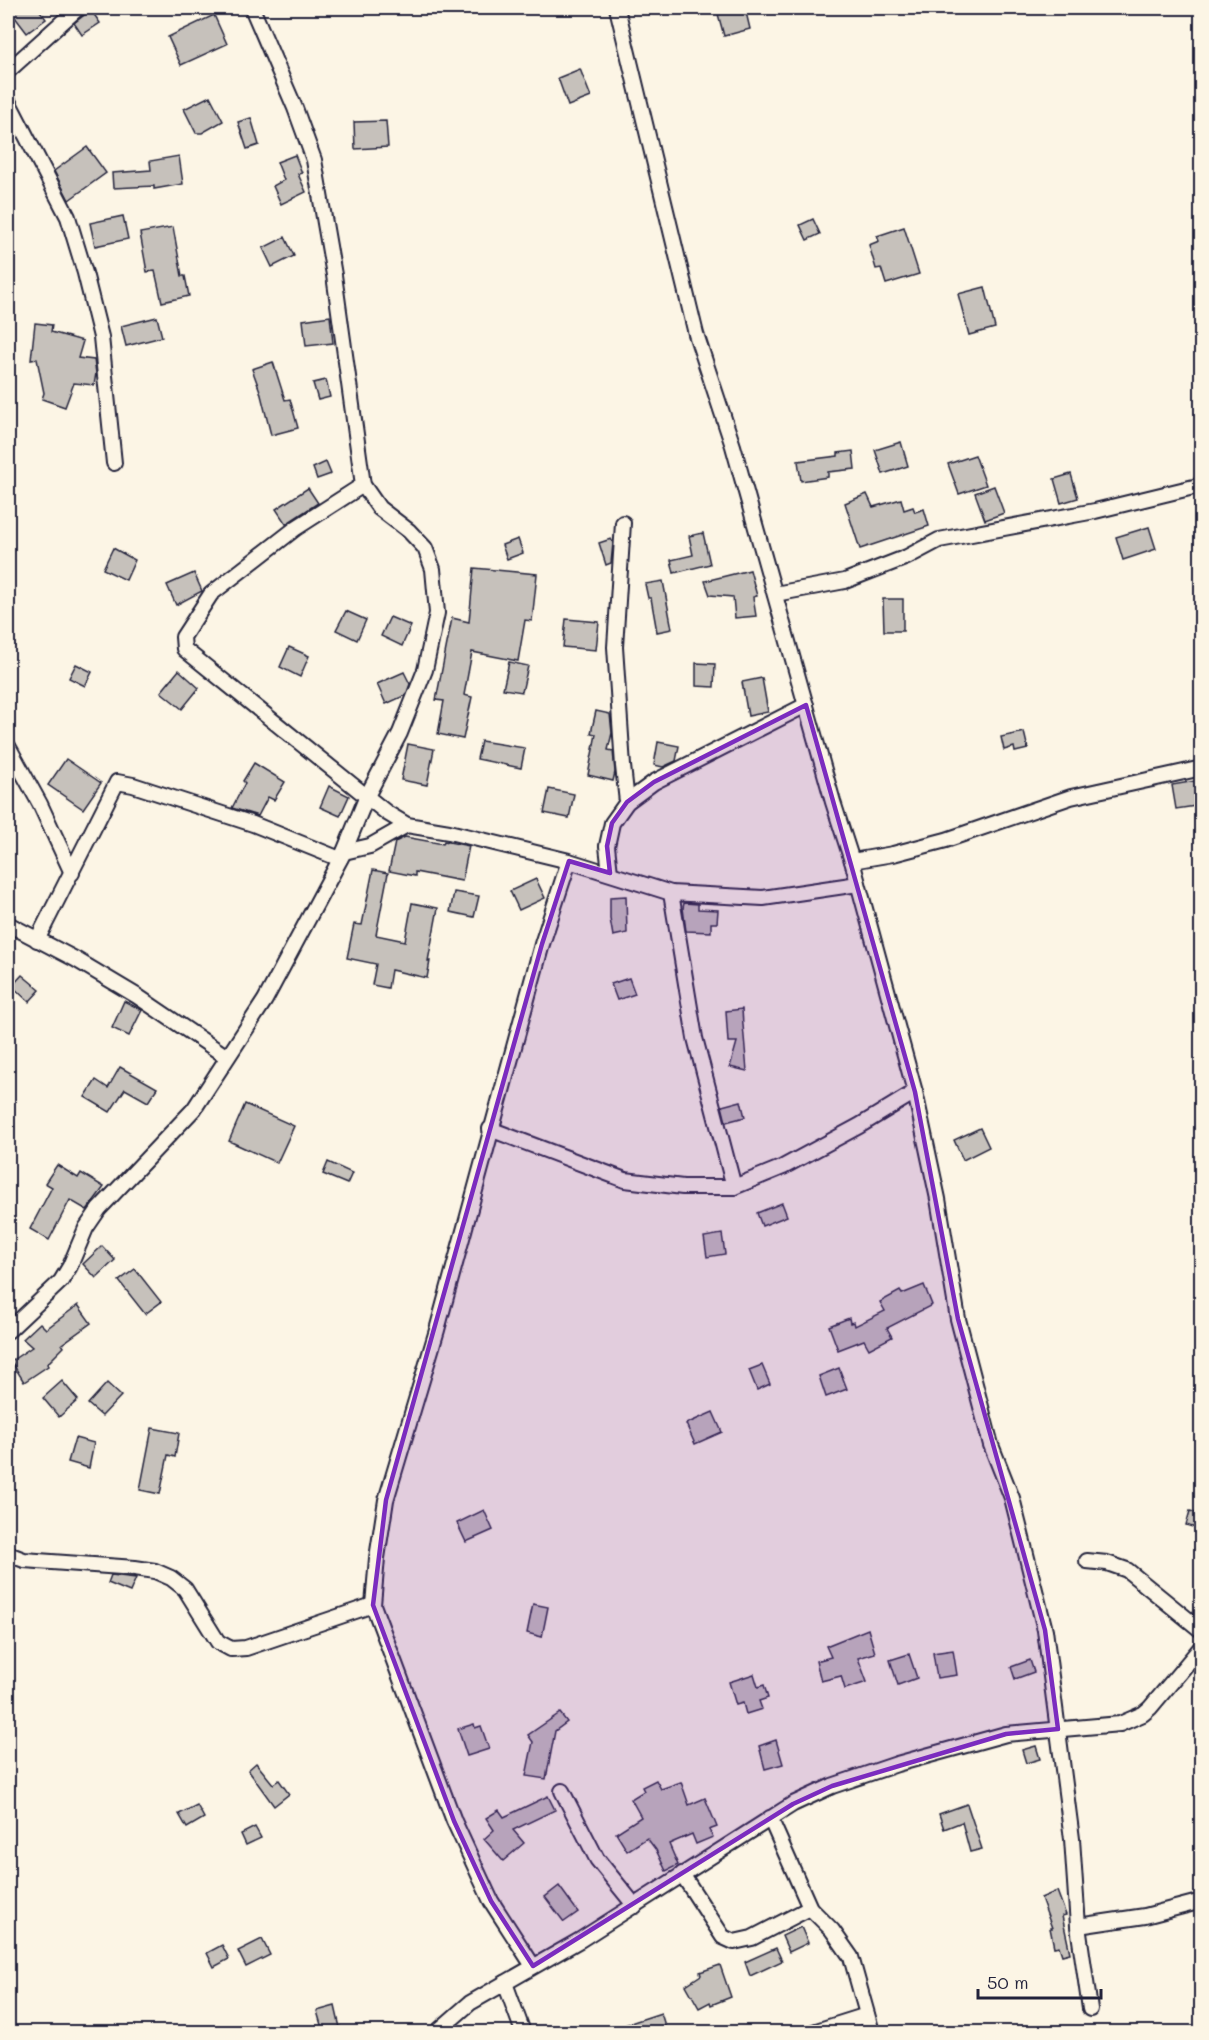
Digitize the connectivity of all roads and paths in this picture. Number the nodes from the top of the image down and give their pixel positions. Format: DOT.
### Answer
graph roads {
  1 [pos="78,8"];
  2 [pos="252,8"];
  3 [pos="618,8"];
  4 [pos="8,71"];
  5 [pos="8,101"];
  6 [pos="114,463"];
  7 [pos="363,485"];
  8 [pos="1202,485"];
  9 [pos="623,523"];
  10 [pos="775,594"];
  11 [pos="806,705"];
  12 [pos="8,746"];
  13 [pos="1202,768"];
  14 [pos="367,796"];
  15 [pos="627,802"];
  16 [pos="407,825"];
  17 [pos="342,856"];
  18 [pos="569,861"];
  19 [pos="852,861"];
  20 [pos="72,873"];
  21 [pos="610,873"];
  22 [pos="858,884"];
  23 [pos="671,893"];
  24 [pos="8,924"];
  25 [pos="37,940"];
  26 [pos="227,1057"];
  27 [pos="915,1092"];
  28 [pos="490,1129"];
  29 [pos="734,1187"];
  30 [pos="8,1331"];
  31 [pos="8,1554"];
  32 [pos="1087,1561"];
  33 [pos="373,1605"];
  34 [pos="1202,1631"];
  35 [pos="1202,1646"];
  36 [pos="1058,1729"];
  37 [pos="562,1791"];
  38 [pos="770,1818"];
  39 [pos="682,1874"];
  40 [pos="1202,1901"];
  41 [pos="635,1906"];
  42 [pos="810,1908"];
  43 [pos="1078,1926"];
  44 [pos="533,1966"];
  45 [pos="505,1983"];
  46 [pos="1090,2009"];
  47 [pos="867,2015"];
  48 [pos="437,2032"];
  49 [pos="523,2032"];
  50 [pos="813,2032"];
  51 [pos="872,2032"];
  1 -- 4 [label="street"];
  2 -- 7 [label="street"];
  3 -- 10 [label="street"];
  5 -- 6 [label="street"];
  7 -- 14 [label="street"];
  7 -- 14 [label="street"];
  8 -- 10 [label="street"];
  9 -- 15 [label="street"];
  10 -- 11 [label="street"];
  11 -- 15 [label="street"];
  11 -- 19 [label="street"];
  12 -- 20 [label="street"];
  13 -- 19 [label="street"];
  14 -- 16 [label="street"];
  14 -- 17 [label="street"];
  15 -- 21 [label="street"];
  16 -- 17 [label="street"];
  16 -- 18 [label="street"];
  17 -- 20 [label="street"];
  17 -- 26 [label="street"];
  18 -- 21 [label="street"];
  18 -- 28 [label="street"];
  19 -- 22 [label="street"];
  20 -- 25 [label="street"];
  21 -- 23 [label="street"];
  22 -- 23 [label="street"];
  22 -- 27 [label="street"];
  23 -- 29 [label="street"];
  24 -- 25 [label="street"];
  25 -- 26 [label="street"];
  26 -- 30 [label="street"];
  27 -- 29 [label="street"];
  27 -- 36 [label="street"];
  28 -- 29 [label="street"];
  28 -- 33 [label="street"];
  31 -- 33 [label="street"];
  32 -- 34 [label="street"];
  33 -- 44 [label="street"];
  35 -- 36 [label="street"];
  36 -- 38 [label="street"];
  36 -- 43 [label="street"];
  37 -- 41 [label="street"];
  38 -- 39 [label="street"];
  38 -- 42 [label="street"];
  39 -- 41 [label="street"];
  39 -- 42 [label="street"];
  40 -- 43 [label="street"];
  41 -- 44 [label="street"];
  42 -- 47 [label="street"];
  43 -- 46 [label="street"];
  44 -- 45 [label="street"];
  45 -- 48 [label="street"];
  45 -- 49 [label="street"];
  47 -- 50 [label="street"];
  47 -- 51 [label="street"];
}
